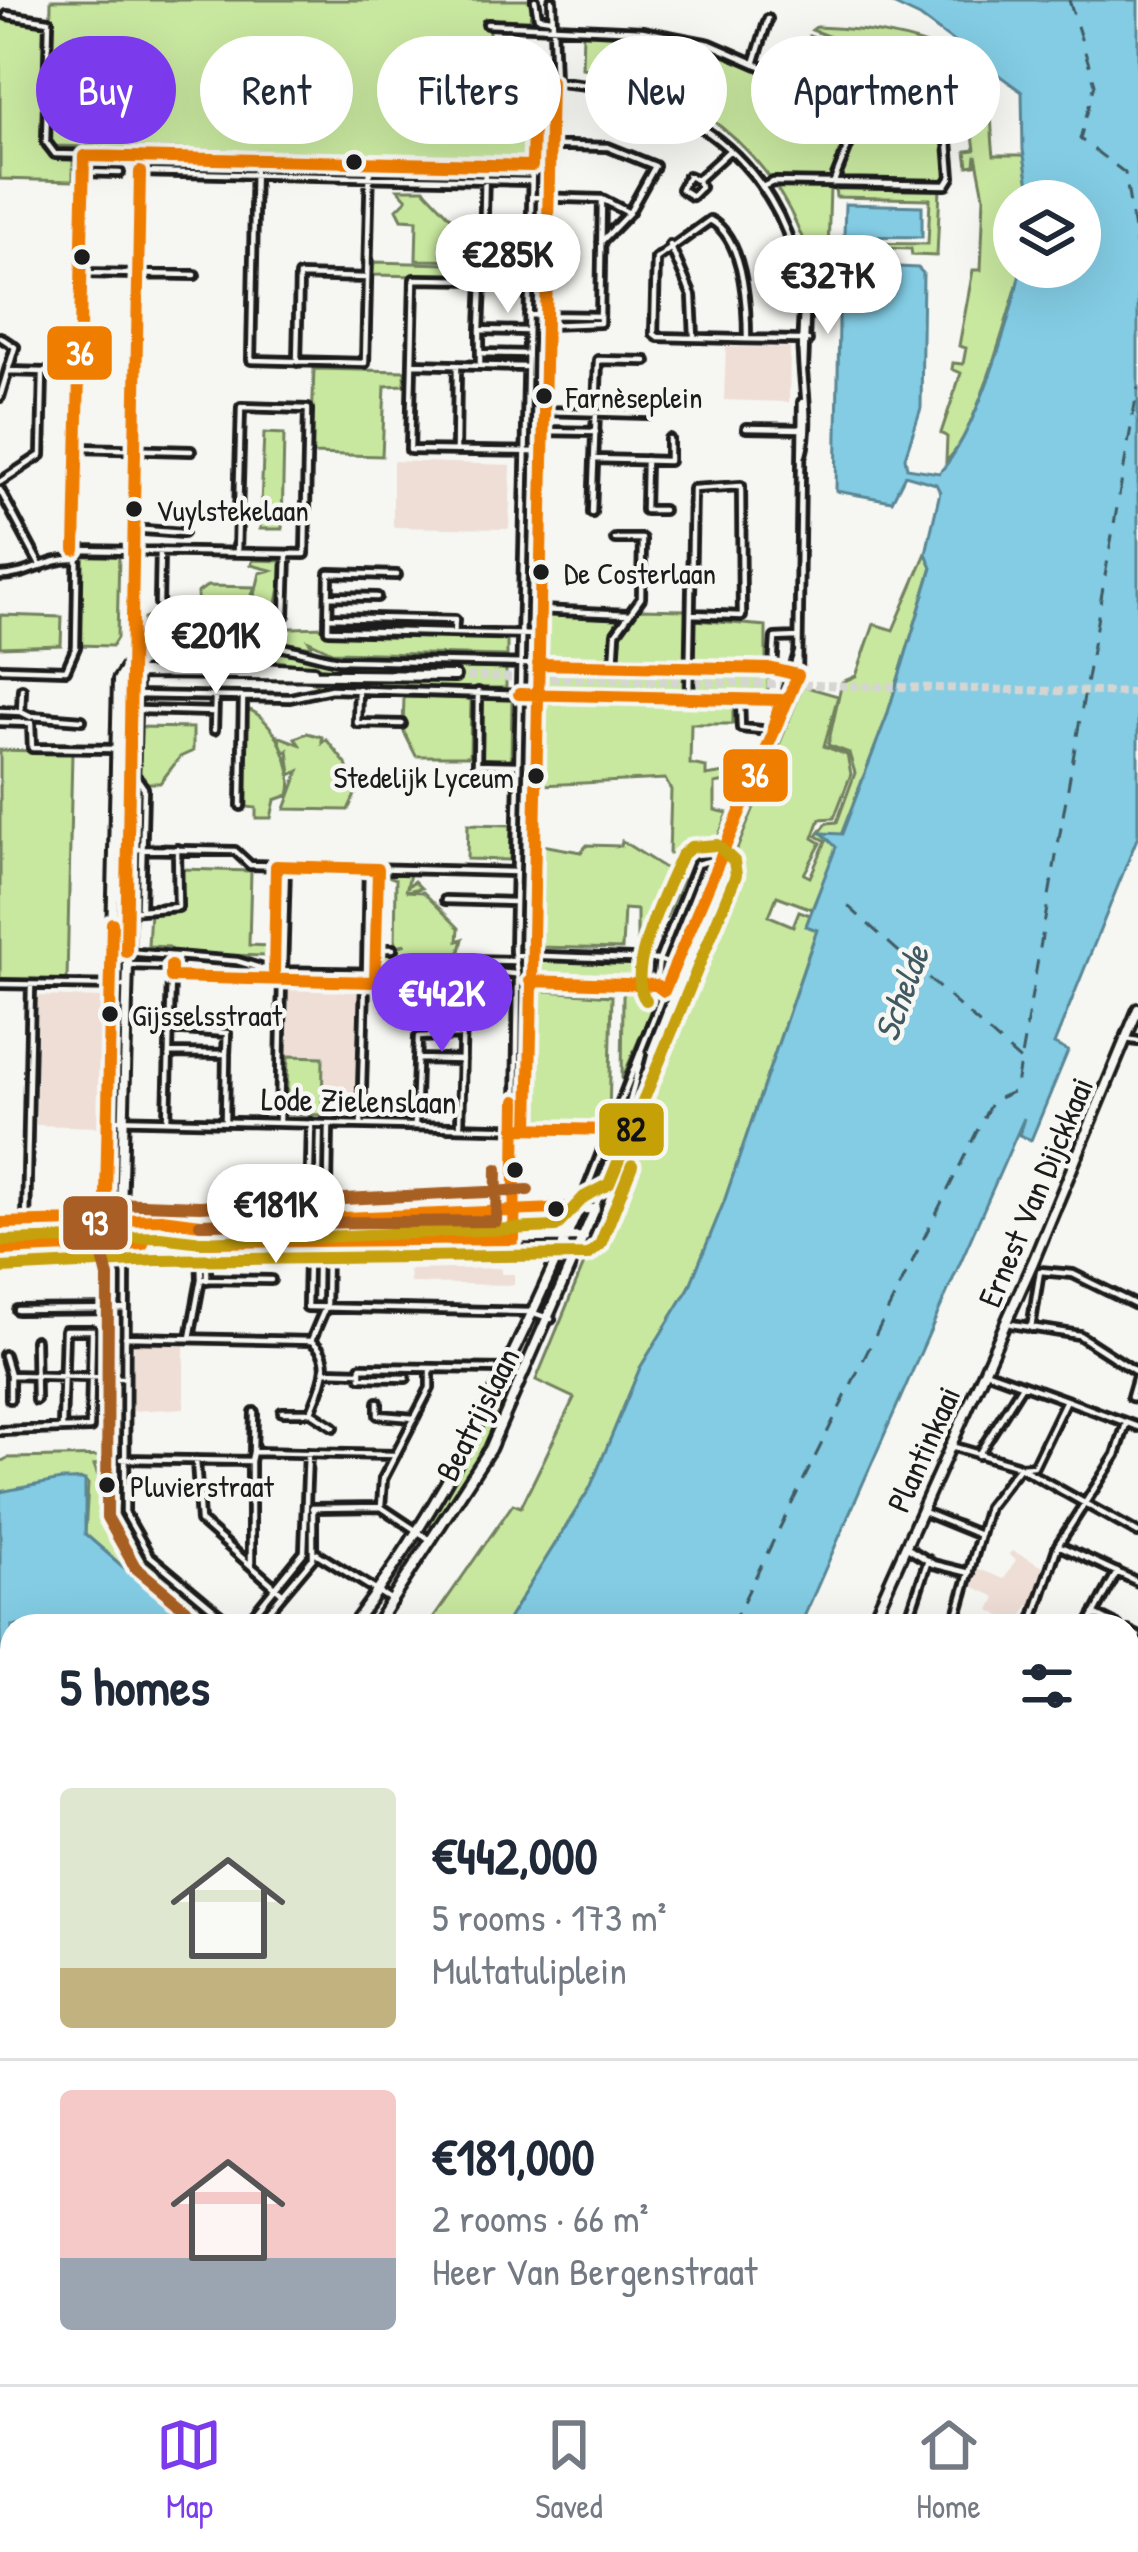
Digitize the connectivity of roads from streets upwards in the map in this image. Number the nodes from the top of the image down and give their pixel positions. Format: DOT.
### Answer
graph roads {
  1 [pos="535,0"];
  2 [pos="552,0"];
  3 [pos="7,15"];
  4 [pos="768,19"];
  5 [pos="553,23"];
  6 [pos="487,24"];
  7 [pos="553,36"];
  8 [pos="763,36"];
  9 [pos="751,60"];
  10 [pos="561,82"];
  11 [pos="946,117"];
  12 [pos="849,144"];
  13 [pos="948,144"];
  14 [pos="532,145"];
  15 [pos="549,145"];
  16 [pos="730,151"];
  17 [pos="84,156"];
  18 [pos="140,158"];
  19 [pos="255,160"];
  20 [pos="370,161"];
  21 [pos="484,165"];
  22 [pos="532,166"];
  23 [pos="84,172"];
  24 [pos="140,172"];
  25 [pos="120,173"];
  26 [pos="255,175"];
  27 [pos="369,178"];
  28 [pos="484,180"];
  29 [pos="698,180"];
  30 [pos="531,182"];
  31 [pos="833,184"];
  32 [pos="762,188"];
  33 [pos="531,197"];
  34 [pos="548,197"];
  35 [pos="602,200"];
  36 [pos="628,213"];
  37 [pos="601,242"];
  38 [pos="670,245"];
  39 [pos="483,259"];
  40 [pos="82,273"];
  41 [pos="138,274"];
  42 [pos="195,275"];
  43 [pos="367,278"];
  44 [pos="528,315"];
  45 [pos="545,315"];
  46 [pos="600,316"];
  47 [pos="545,325"];
  48 [pos="480,330"];
  49 [pos="528,331"];
  50 [pos="0,337"];
  51 [pos="694,337"];
  52 [pos="747,339"];
  53 [pos="805,340"];
  54 [pos="480,352"];
  55 [pos="527,354"];
  56 [pos="646,361"];
  57 [pos="297,362"];
  58 [pos="412,364"];
  59 [pos="457,365"];
  60 [pos="480,366"];
  61 [pos="527,367"];
  62 [pos="8,371"];
  63 [pos="43,372"];
  64 [pos="80,373"];
  65 [pos="0,398"];
  66 [pos="654,405"];
  67 [pos="543,411"];
  68 [pos="597,412"];
  69 [pos="746,428"];
  70 [pos="803,429"];
  71 [pos="543,431"];
  72 [pos="596,432"];
  73 [pos="669,439"];
  74 [pos="78,448"];
  75 [pos="134,450"];
  76 [pos="191,451"];
  77 [pos="456,451"];
  78 [pos="525,452"];
  79 [pos="542,452"];
  80 [pos="596,459"];
  81 [pos="646,460"];
  82 [pos="0,486"];
  83 [pos="3,503"];
  84 [pos="662,510"];
  85 [pos="592,513"];
  86 [pos="132,529"];
  87 [pos="182,533"];
  88 [pos="615,538"];
  89 [pos="76,550"];
  90 [pos="132,551"];
  91 [pos="160,551"];
  92 [pos="237,553"];
  93 [pos="287,554"];
  94 [pos="75,559"];
  95 [pos="41,567"];
  96 [pos="397,575"];
  97 [pos="0,576"];
  98 [pos="329,596"];
  99 [pos="376,597"];
  100 [pos="159,602"];
  101 [pos="539,610"];
  102 [pos="628,614"];
  103 [pos="691,614"];
  104 [pos="285,615"];
  105 [pos="328,616"];
  106 [pos="454,633"];
  107 [pos="520,634"];
  108 [pos="538,635"];
  109 [pos="798,637"];
  110 [pos="215,662"];
  111 [pos="520,664"];
  112 [pos="538,664"];
  113 [pos="130,666"];
  114 [pos="614,666"];
  115 [pos="0,668"];
  116 [pos="690,668"];
  117 [pos="773,669"];
  118 [pos="142,673"];
  119 [pos="326,674"];
  120 [pos="795,674"];
  121 [pos="455,676"];
  122 [pos="22,688"];
  123 [pos="358,689"];
  124 [pos="478,692"];
  125 [pos="520,694"];
  126 [pos="537,694"];
  127 [pos="132,697"];
  128 [pos="215,697"];
  129 [pos="243,698"];
  130 [pos="689,698"];
  131 [pos="740,699"];
  132 [pos="116,701"];
  133 [pos="784,701"];
  134 [pos="141,710"];
  135 [pos="0,711"];
  136 [pos="21,712"];
  137 [pos="214,712"];
  138 [pos="31,720"];
  139 [pos="82,720"];
  140 [pos="0,722"];
  141 [pos="402,724"];
  142 [pos="214,730"];
  143 [pos="772,731"];
  144 [pos="116,748"];
  145 [pos="518,765"];
  146 [pos="130,778"];
  147 [pos="241,806"];
  148 [pos="129,849"];
  149 [pos="142,849"];
  150 [pos="177,849"];
  151 [pos="286,865"];
  152 [pos="276,866"];
  153 [pos="368,866"];
  154 [pos="716,867"];
  155 [pos="378,869"];
  156 [pos="516,872"];
  157 [pos="113,883"];
  158 [pos="128,883"];
  159 [pos="445,900"];
  160 [pos="515,902"];
  161 [pos="141,907"];
  162 [pos="128,910"];
  163 [pos="112,931"];
  164 [pos="127,931"];
  165 [pos="393,949"];
  166 [pos="376,950"];
  167 [pos="127,952"];
  168 [pos="531,956"];
  169 [pos="515,958"];
  170 [pos="178,960"];
  171 [pos="470,960"];
  172 [pos="659,960"];
  173 [pos="126,965"];
  174 [pos="171,966"];
  175 [pos="675,966"];
  176 [pos="274,971"];
  177 [pos="283,971"];
  178 [pos="464,971"];
  179 [pos="366,973"];
  180 [pos="375,973"];
  181 [pos="171,977"];
  182 [pos="518,977"];
  183 [pos="278,980"];
  184 [pos="530,981"];
  185 [pos="365,982"];
  186 [pos="375,982"];
  187 [pos="0,984"];
  188 [pos="464,984"];
  189 [pos="32,985"];
  190 [pos="656,985"];
  191 [pos="111,986"];
  192 [pos="126,986"];
  193 [pos="664,992"];
  194 [pos="1138,1009"];
  195 [pos="169,1028"];
  196 [pos="463,1035"];
  197 [pos="1126,1039"];
  198 [pos="1138,1041"];
  199 [pos="644,1045"];
  200 [pos="169,1053"];
  201 [pos="226,1054"];
  202 [pos="417,1059"];
  203 [pos="462,1060"];
  204 [pos="107,1119"];
  205 [pos="123,1119"];
  206 [pos="167,1120"];
  207 [pos="225,1121"];
  208 [pos="279,1123"];
  209 [pos="311,1123"];
  210 [pos="329,1124"];
  211 [pos="362,1124"];
  212 [pos="415,1126"];
  213 [pos="460,1127"];
  214 [pos="515,1128"];
  215 [pos="529,1128"];
  216 [pos="610,1130"];
  217 [pos="623,1131"];
  218 [pos="1067,1150"];
  219 [pos="1078,1155"];
  220 [pos="106,1197"];
  221 [pos="579,1209"];
  222 [pos="595,1209"];
  223 [pos="514,1211"];
  224 [pos="310,1215"];
  225 [pos="327,1215"];
  226 [pos="100,1221"];
  227 [pos="117,1221"];
  228 [pos="0,1223"];
  229 [pos="26,1223"];
  230 [pos="566,1237"];
  231 [pos="584,1237"];
  232 [pos="514,1238"];
  233 [pos="309,1243"];
  234 [pos="327,1243"];
  235 [pos="203,1246"];
  236 [pos="122,1248"];
  237 [pos="0,1250"];
  238 [pos="1033,1262"];
  239 [pos="1040,1271"];
  240 [pos="204,1280"];
  241 [pos="271,1280"];
  242 [pos="1138,1306"];
  243 [pos="326,1308"];
  244 [pos="125,1309"];
  245 [pos="17,1310"];
  246 [pos="536,1312"];
  247 [pos="551,1318"];
  248 [pos="1011,1324"];
  249 [pos="1031,1328"];
  250 [pos="124,1337"];
  251 [pos="190,1338"];
  252 [pos="35,1340"];
  253 [pos="311,1341"];
  254 [pos="4,1355"];
  255 [pos="430,1368"];
  256 [pos="508,1371"];
  257 [pos="985,1371"];
  258 [pos="326,1372"];
  259 [pos="361,1372"];
  260 [pos="10,1375"];
  261 [pos="35,1376"];
  262 [pos="64,1376"];
  263 [pos="91,1377"];
  264 [pos="1138,1377"];
  265 [pos="124,1378"];
  266 [pos="406,1378"];
  267 [pos="525,1378"];
  268 [pos="1022,1385"];
  269 [pos="1138,1398"];
  270 [pos="10,1399"];
  271 [pos="36,1400"];
  272 [pos="1066,1400"];
  273 [pos="378,1402"];
  274 [pos="254,1412"];
  275 [pos="282,1412"];
  276 [pos="310,1412"];
  277 [pos="414,1418"];
  278 [pos="1126,1424"];
  279 [pos="334,1427"];
  280 [pos="1138,1427"];
  281 [pos="62,1428"];
  282 [pos="0,1431"];
  283 [pos="951,1446"];
  284 [pos="308,1453"];
  285 [pos="394,1455"];
  286 [pos="978,1455"];
  287 [pos="252,1456"];
  288 [pos="122,1459"];
  289 [pos="196,1460"];
  290 [pos="1019,1467"];
  291 [pos="1084,1506"];
  292 [pos="381,1507"];
  293 [pos="310,1508"];
  294 [pos="921,1511"];
  295 [pos="419,1532"];
  296 [pos="1138,1533"];
  297 [pos="980,1535"];
  298 [pos="251,1540"];
  299 [pos="434,1542"];
  300 [pos="1058,1545"];
  301 [pos="906,1547"];
  302 [pos="305,1548"];
  303 [pos="233,1551"];
  304 [pos="315,1552"];
  305 [pos="928,1560"];
  306 [pos="251,1566"];
  307 [pos="1117,1572"];
  308 [pos="970,1573"];
  309 [pos="1138,1582"];
  310 [pos="276,1588"];
  311 [pos="378,1591"];
  312 [pos="283,1594"];
  313 [pos="393,1601"];
  314 [pos="220,1614"];
  315 [pos="254,1614"];
  316 [pos="266,1614"];
  317 [pos="361,1614"];
  318 [pos="384,1614"];
  319 [pos="876,1614"];
  320 [pos="910,1614"];
  321 [pos="958,1614"];
  322 [pos="1035,1614"];
  323 [pos="1094,1614"];
  1 -- 5 [label="street"];
  2 -- 5 [label="street"];
  3 -- 17 [label="street"];
  4 -- 8 [label="street"];
  5 -- 6 [label="street"];
  5 -- 7 [label="street"];
  5 -- 9 [label="street"];
  10 -- 16 [label="street"];
  11 -- 11 [label="street"];
  12 -- 31 [label="street"];
  13 -- 31 [label="street"];
  14 -- 15 [label="street"];
  14 -- 22 [label="street"];
  15 -- 34 [label="street"];
  15 -- 36 [label="street"];
  16 -- 29 [label="street"];
  16 -- 32 [label="street"];
  17 -- 18 [label="street"];
  17 -- 23 [label="street"];
  18 -- 19 [label="street"];
  18 -- 24 [label="street"];
  19 -- 20 [label="street"];
  19 -- 26 [label="street"];
  20 -- 21 [label="street"];
  20 -- 27 [label="street"];
  21 -- 22 [label="street"];
  21 -- 28 [label="street"];
  22 -- 30 [label="street"];
  23 -- 25 [label="street"];
  23 -- 40 [label="street"];
  24 -- 26 [label="street"];
  24 -- 41 [label="street"];
  26 -- 27 [label="street"];
  26 -- 57 [label="street"];
  27 -- 28 [label="street"];
  27 -- 43 [label="street"];
  28 -- 30 [label="street"];
  28 -- 39 [label="street"];
  30 -- 33 [label="street"];
  31 -- 32 [label="street"];
  32 -- 53 [label="street"];
  33 -- 34 [label="street"];
  33 -- 44 [label="street"];
  34 -- 35 [label="street"];
  34 -- 45 [label="street"];
  35 -- 36 [label="street"];
  35 -- 37 [label="street"];
  36 -- 37 [label="street"];
  37 -- 46 [label="street"];
  38 -- 51 [label="street"];
  38 -- 51 [label="street"];
  38 -- 52 [label="street"];
  40 -- 41 [label="street"];
  40 -- 64 [label="street"];
  41 -- 42 [label="street"];
  41 -- 75 [label="street"];
  43 -- 57 [label="street"];
  43 -- 57 [label="street"];
  44 -- 45 [label="street"];
  44 -- 49 [label="street"];
  45 -- 46 [label="street"];
  45 -- 47 [label="street"];
  46 -- 47 [label="street"];
  47 -- 67 [label="street"];
  48 -- 49 [label="street"];
  48 -- 54 [label="street"];
  48 -- 58 [label="street"];
  49 -- 55 [label="street"];
  50 -- 62 [label="street"];
  51 -- 52 [label="street"];
  52 -- 53 [label="street"];
  53 -- 70 [label="street"];
  54 -- 55 [label="street"];
  54 -- 60 [label="street"];
  55 -- 61 [label="street"];
  56 -- 68 [label="street"];
  58 -- 59 [label="street"];
  58 -- 77 [label="street"];
  59 -- 60 [label="street"];
  59 -- 77 [label="street"];
  60 -- 61 [label="street"];
  61 -- 78 [label="street"];
  62 -- 63 [label="street"];
  62 -- 65 [label="street"];
  63 -- 64 [label="street"];
  63 -- 82 [label="street"];
  64 -- 74 [label="street"];
  66 -- 68 [label="street"];
  67 -- 68 [label="street"];
  67 -- 71 [label="street"];
  68 -- 72 [label="street"];
  69 -- 70 [label="street"];
  70 -- 109 [label="street"];
  71 -- 72 [label="street"];
  71 -- 79 [label="street"];
  72 -- 80 [label="street"];
  73 -- 81 [label="street"];
  74 -- 75 [label="street"];
  74 -- 89 [label="street"];
  75 -- 76 [label="street"];
  75 -- 86 [label="street"];
  77 -- 78 [label="street"];
  78 -- 79 [label="street"];
  78 -- 107 [label="street"];
  79 -- 101 [label="street"];
  80 -- 81 [label="street"];
  80 -- 85 [label="street"];
  81 -- 84 [label="street"];
  82 -- 83 [label="street"];
  83 -- 95 [label="street"];
  86 -- 87 [label="street"];
  86 -- 90 [label="street"];
  88 -- 102 [label="street"];
  89 -- 90 [label="street"];
  89 -- 94 [label="street"];
  90 -- 91 [label="street"];
  90 -- 113 [label="street"];
  91 -- 92 [label="street"];
  91 -- 100 [label="street"];
  92 -- 93 [label="street"];
  92 -- 93 [label="street"];
  93 -- 104 [label="street"];
  94 -- 95 [label="street"];
  94 -- 115 [label="street"];
  95 -- 97 [label="street"];
  96 -- 98 [label="street"];
  98 -- 99 [label="street"];
  98 -- 105 [label="street"];
  101 -- 102 [label="street"];
  101 -- 108 [label="street"];
  102 -- 114 [label="street"];
  103 -- 103 [label="street"];
  103 -- 116 [label="street"];
  105 -- 106 [label="street"];
  105 -- 106 [label="street"];
  106 -- 107 [label="street"];
  107 -- 108 [label="street"];
  107 -- 111 [label="street"];
  108 -- 112 [label="street"];
  109 -- 117 [label="street"];
  109 -- 120 [label="street"];
  110 -- 111 [label="street"];
  110 -- 113 [label="street"];
  110 -- 119 [label="street"];
  111 -- 112 [label="street"];
  111 -- 125 [label="street"];
  112 -- 114 [label="street"];
  112 -- 126 [label="street"];
  113 -- 118 [label="street"];
  113 -- 127 [label="street"];
  113 -- 132 [label="street"];
  114 -- 116 [label="street"];
  116 -- 117 [label="street"];
  116 -- 130 [label="street"];
  117 -- 120 [label="street"];
  118 -- 119 [label="street"];
  118 -- 127 [label="street"];
  119 -- 121 [label="street"];
  120 -- 133 [label="street"];
  122 -- 136 [label="street"];
  123 -- 124 [label="street"];
  123 -- 129 [label="street"];
  123 -- 141 [label="street"];
  124 -- 125 [label="street"];
  124 -- 145 [label="street"];
  125 -- 126 [label="street"];
  125 -- 145 [label="street"];
  126 -- 130 [label="street"];
  126 -- 168 [label="street"];
  127 -- 128 [label="street"];
  127 -- 132 [label="street"];
  127 -- 146 [label="street"];
  128 -- 129 [label="street"];
  128 -- 137 [label="street"];
  129 -- 147 [label="street"];
  130 -- 131 [label="street"];
  131 -- 133 [label="street"];
  131 -- 143 [label="street"];
  132 -- 144 [label="street"];
  133 -- 143 [label="street"];
  134 -- 137 [label="street"];
  135 -- 136 [label="street"];
  136 -- 138 [label="street"];
  137 -- 142 [label="street"];
  138 -- 139 [label="street"];
  138 -- 140 [label="street"];
  138 -- 144 [label="street"];
  143 -- 154 [label="street"];
  144 -- 157 [label="street"];
  145 -- 156 [label="street"];
  146 -- 148 [label="street"];
  146 -- 149 [label="street"];
  148 -- 149 [label="street"];
  148 -- 158 [label="street"];
  149 -- 150 [label="street"];
  149 -- 161 [label="street"];
  150 -- 152 [label="street"];
  150 -- 161 [label="street"];
  151 -- 152 [label="street"];
  151 -- 153 [label="street"];
  151 -- 177 [label="street"];
  152 -- 176 [label="street"];
  153 -- 155 [label="street"];
  153 -- 179 [label="street"];
  154 -- 172 [label="street"];
  154 -- 175 [label="street"];
  155 -- 156 [label="street"];
  155 -- 166 [label="street"];
  156 -- 160 [label="street"];
  157 -- 158 [label="street"];
  157 -- 163 [label="street"];
  158 -- 162 [label="street"];
  159 -- 160 [label="street"];
  160 -- 169 [label="street"];
  161 -- 162 [label="street"];
  162 -- 164 [label="street"];
  163 -- 164 [label="street"];
  163 -- 191 [label="street"];
  164 -- 167 [label="street"];
  165 -- 166 [label="street"];
  166 -- 180 [label="street"];
  167 -- 170 [label="street"];
  167 -- 173 [label="street"];
  168 -- 169 [label="street"];
  168 -- 172 [label="street"];
  168 -- 184 [label="street"];
  169 -- 171 [label="street"];
  169 -- 182 [label="street"];
  170 -- 174 [label="street"];
  170 -- 176 [label="street"];
  171 -- 178 [label="street"];
  171 -- 178 [label="street"];
  172 -- 175 [label="street"];
  172 -- 190 [label="street"];
  173 -- 174 [label="street"];
  173 -- 192 [label="street"];
  174 -- 181 [label="street"];
  175 -- 193 [label="street"];
  176 -- 177 [label="street"];
  176 -- 183 [label="street"];
  177 -- 179 [label="street"];
  178 -- 180 [label="street"];
  178 -- 182 [label="street"];
  178 -- 188 [label="street"];
  179 -- 180 [label="street"];
  180 -- 186 [label="street"];
  181 -- 183 [label="street"];
  181 -- 195 [label="street"];
  182 -- 184 [label="street"];
  182 -- 214 [label="street"];
  183 -- 185 [label="street"];
  183 -- 208 [label="street"];
  184 -- 190 [label="street"];
  184 -- 215 [label="street"];
  185 -- 186 [label="street"];
  185 -- 211 [label="street"];
  186 -- 188 [label="street"];
  187 -- 189 [label="street"];
  188 -- 196 [label="street"];
  189 -- 191 [label="street"];
  189 -- 229 [label="street"];
  190 -- 193 [label="street"];
  191 -- 192 [label="street"];
  191 -- 204 [label="street"];
  192 -- 205 [label="street"];
  193 -- 199 [label="street"];
  194 -- 197 [label="street, Ernest Van Dijckkaai"];
  195 -- 200 [label="street"];
  195 -- 201 [label="street"];
  196 -- 202 [label="street"];
  196 -- 203 [label="street"];
  197 -- 198 [label="street"];
  197 -- 219 [label="street, Ernest Van Dijckkaai"];
  199 -- 216 [label="street"];
  199 -- 217 [label="street"];
  200 -- 201 [label="street"];
  200 -- 206 [label="street"];
  201 -- 207 [label="street"];
  202 -- 203 [label="street"];
  202 -- 212 [label="street"];
  203 -- 213 [label="street"];
  204 -- 205 [label="street, Lode Zielenslaan"];
  204 -- 220 [label="street"];
  205 -- 206 [label="street, Lode Zielenslaan"];
  205 -- 227 [label="street"];
  206 -- 207 [label="street, Lode Zielenslaan"];
  207 -- 208 [label="street, Lode Zielenslaan"];
  208 -- 209 [label="street, Lode Zielenslaan"];
  209 -- 210 [label="street, Lode Zielenslaan"];
  209 -- 224 [label="street"];
  210 -- 211 [label="street, Lode Zielenslaan"];
  210 -- 225 [label="street"];
  211 -- 212 [label="street, Lode Zielenslaan"];
  212 -- 213 [label="street, Lode Zielenslaan"];
  213 -- 214 [label="street, Lode Zielenslaan"];
  214 -- 215 [label="street, Lode Zielenslaan"];
  214 -- 223 [label="street"];
  215 -- 216 [label="street, Lode Zielenslaan"];
  216 -- 217 [label="street, Lode Zielenslaan"];
  216 -- 221 [label="street"];
  217 -- 222 [label="street"];
  218 -- 219 [label="street"];
  219 -- 238 [label="street, Ernest Van Dijckkaai"];
  220 -- 226 [label="street"];
  220 -- 227 [label="street"];
  221 -- 222 [label="street"];
  221 -- 223 [label="street"];
  221 -- 230 [label="street, Beatrijslaan"];
  222 -- 231 [label="street, Beatrijslaan"];
  223 -- 225 [label="street"];
  223 -- 232 [label="street"];
  224 -- 225 [label="street"];
  224 -- 227 [label="street"];
  224 -- 233 [label="street"];
  225 -- 234 [label="street"];
  226 -- 227 [label="street"];
  226 -- 229 [label="street"];
  227 -- 236 [label="street"];
  228 -- 229 [label="street"];
  230 -- 231 [label="street"];
  230 -- 232 [label="street"];
  230 -- 246 [label="street, Beatrijslaan"];
  231 -- 247 [label="street, Beatrijslaan"];
  232 -- 234 [label="street"];
  233 -- 234 [label="street"];
  233 -- 235 [label="street"];
  233 -- 243 [label="street"];
  234 -- 243 [label="street"];
  235 -- 236 [label="street"];
  235 -- 240 [label="street"];
  236 -- 237 [label="street"];
  236 -- 244 [label="street"];
  238 -- 239 [label="street"];
  238 -- 257 [label="street, Ernest Van Dijckkaai"];
  239 -- 242 [label="street"];
  239 -- 249 [label="street"];
  240 -- 241 [label="street"];
  240 -- 251 [label="street"];
  243 -- 246 [label="street"];
  243 -- 253 [label="street"];
  244 -- 245 [label="street"];
  244 -- 250 [label="street"];
  246 -- 247 [label="street"];
  246 -- 256 [label="street, Beatrijslaan"];
  247 -- 267 [label="street, Beatrijslaan"];
  248 -- 249 [label="street"];
  249 -- 264 [label="street"];
  250 -- 251 [label="street"];
  250 -- 265 [label="street"];
  251 -- 253 [label="street"];
  252 -- 261 [label="street"];
  253 -- 258 [label="street"];
  254 -- 260 [label="street"];
  255 -- 256 [label="street, Beatrijslaan"];
  255 -- 259 [label="street, Beatrijslaan"];
  255 -- 277 [label="street"];
  256 -- 267 [label="street"];
  256 -- 295 [label="street, Beatrijslaan"];
  257 -- 268 [label="street"];
  257 -- 283 [label="street, Plantinkaai"];
  258 -- 259 [label="street"];
  258 -- 276 [label="street"];
  259 -- 266 [label="street"];
  260 -- 261 [label="street"];
  260 -- 270 [label="street"];
  261 -- 262 [label="street"];
  261 -- 271 [label="street"];
  262 -- 263 [label="street"];
  262 -- 263 [label="street"];
  262 -- 281 [label="street"];
  263 -- 265 [label="street"];
  263 -- 281 [label="street"];
  264 -- 269 [label="street"];
  265 -- 288 [label="street"];
  267 -- 299 [label="street, Beatrijslaan"];
  268 -- 272 [label="street"];
  268 -- 286 [label="street"];
  272 -- 278 [label="street"];
  272 -- 290 [label="street"];
  273 -- 277 [label="street"];
  274 -- 287 [label="street"];
  275 -- 276 [label="street"];
  276 -- 279 [label="street"];
  277 -- 285 [label="street"];
  278 -- 280 [label="street"];
  278 -- 291 [label="street"];
  281 -- 282 [label="street"];
  283 -- 286 [label="street"];
  283 -- 294 [label="street, Plantinkaai"];
  284 -- 285 [label="street"];
  284 -- 287 [label="street"];
  284 -- 293 [label="street"];
  285 -- 292 [label="street"];
  286 -- 290 [label="street"];
  287 -- 289 [label="street"];
  287 -- 298 [label="street"];
  288 -- 289 [label="street"];
  288 -- 314 [label="street"];
  289 -- 303 [label="street"];
  290 -- 291 [label="street"];
  290 -- 297 [label="street"];
  291 -- 296 [label="street"];
  291 -- 300 [label="street"];
  292 -- 293 [label="street"];
  292 -- 295 [label="street"];
  293 -- 302 [label="street"];
  293 -- 304 [label="street"];
  294 -- 297 [label="street"];
  294 -- 301 [label="street, Plantinkaai"];
  295 -- 299 [label="street"];
  295 -- 311 [label="street, Beatrijslaan"];
  297 -- 308 [label="street"];
  298 -- 303 [label="street"];
  298 -- 306 [label="street"];
  299 -- 313 [label="street, Beatrijslaan"];
  300 -- 307 [label="street"];
  300 -- 322 [label="street"];
  301 -- 305 [label="street"];
  301 -- 319 [label="street, Plantinkaai"];
  302 -- 304 [label="street"];
  302 -- 310 [label="street"];
  303 -- 306 [label="street"];
  304 -- 311 [label="street"];
  304 -- 312 [label="street"];
  305 -- 308 [label="street"];
  305 -- 320 [label="street"];
  306 -- 310 [label="street"];
  307 -- 309 [label="street"];
  307 -- 323 [label="street"];
  308 -- 321 [label="street"];
  310 -- 312 [label="street"];
  310 -- 315 [label="street"];
  311 -- 313 [label="street"];
  311 -- 317 [label="street, Beatrijslaan"];
  312 -- 316 [label="street"];
  313 -- 318 [label="street, Beatrijslaan"];
}
